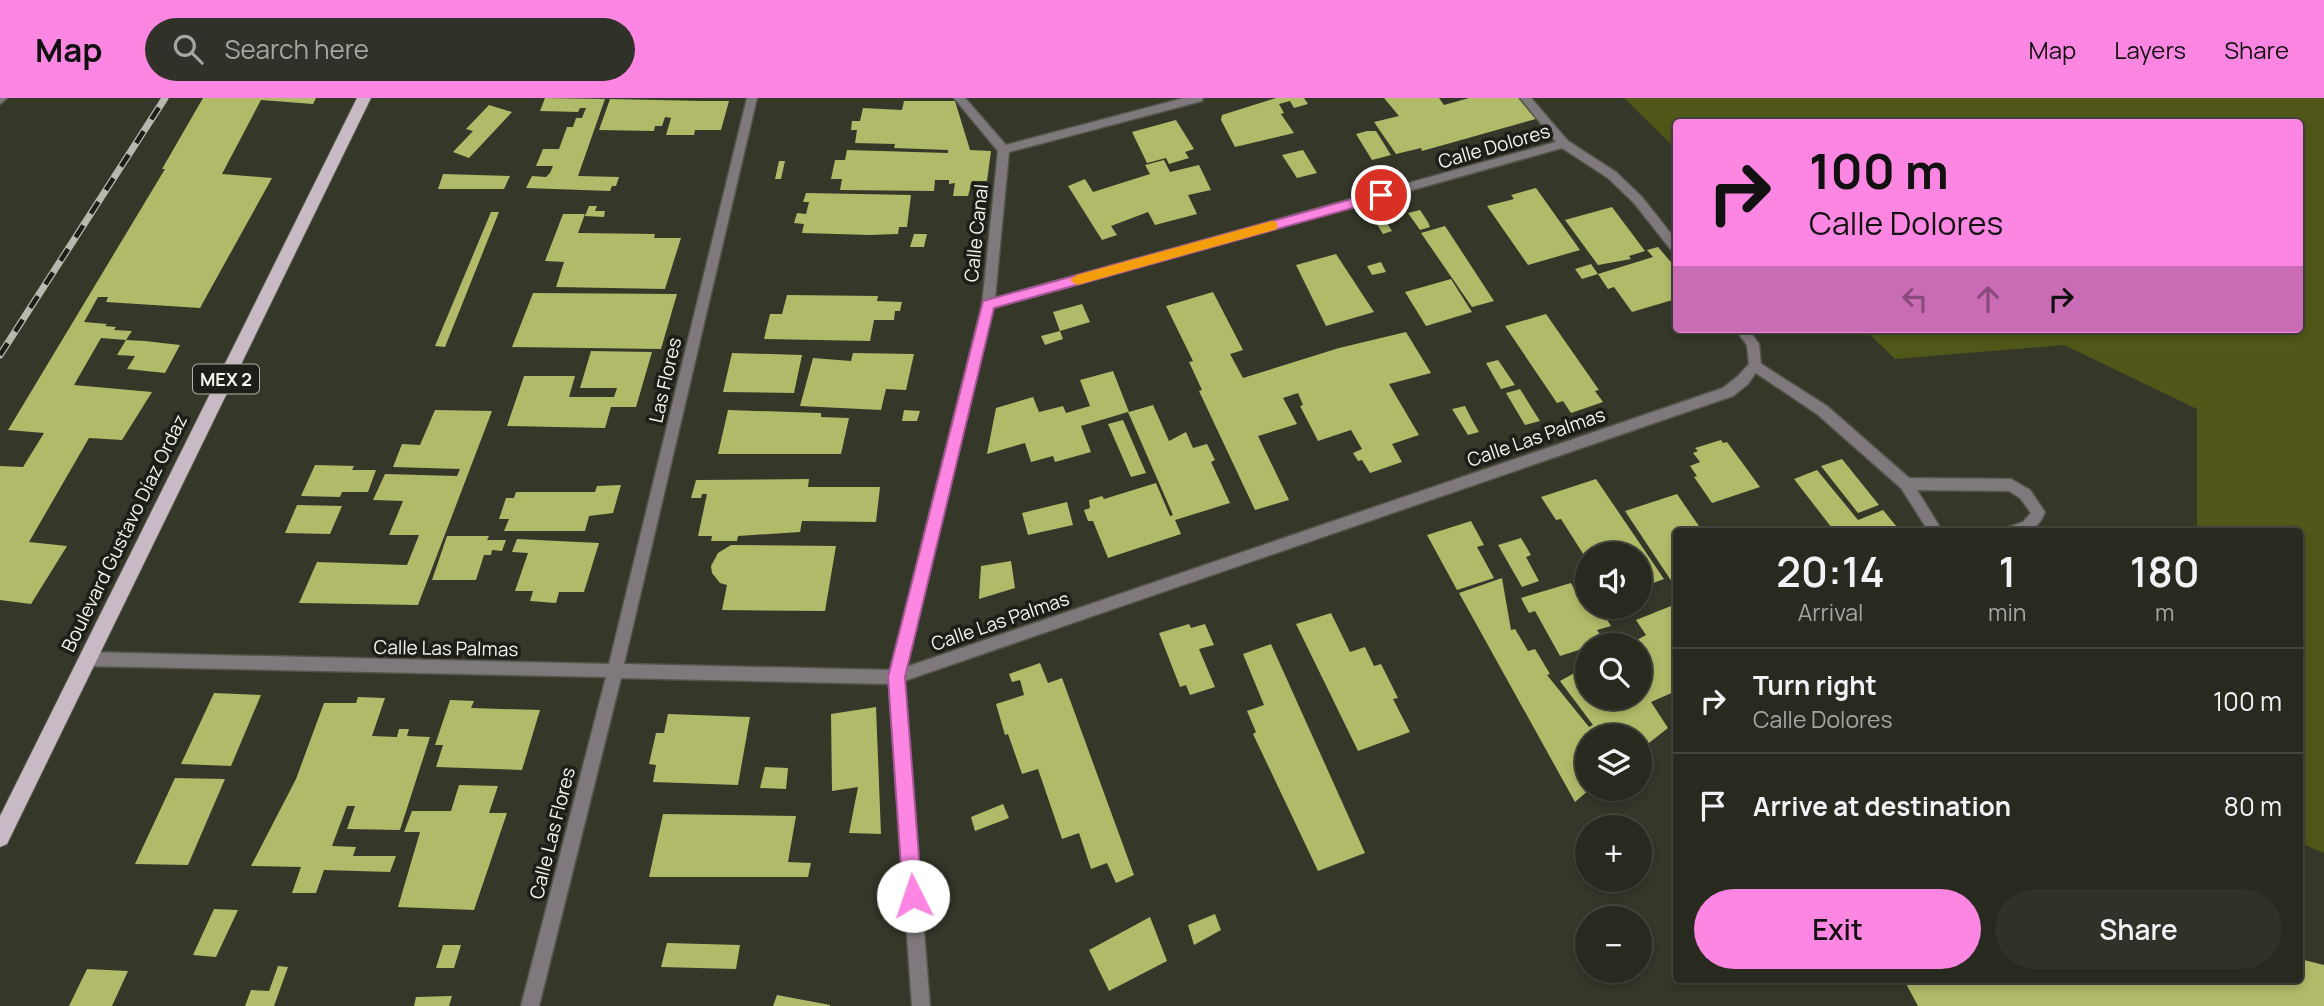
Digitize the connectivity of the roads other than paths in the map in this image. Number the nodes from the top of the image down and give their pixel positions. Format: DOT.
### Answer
graph roads {
  1 [pos="364,98"];
  2 [pos="752,98"];
  3 [pos="959,98"];
  4 [pos="1198,98"];
  5 [pos="1525,98"];
  6 [pos="1564,144"];
  7 [pos="1004,150"];
  8 [pos="1673,244"];
  9 [pos="988,305"];
  10 [pos="1744,333"];
  11 [pos="1755,365"];
  12 [pos="1906,484"];
  13 [pos="1934,528"];
  14 [pos="2023,528"];
  15 [pos="87,659"];
  16 [pos="615,670"];
  17 [pos="896,677"];
  18 [pos="0,837"];
  19 [pos="530,1006"];
  20 [pos="921,1006"];
  1 -- 15 [label="main road, Boulevard Gustavo Díaz Ordaz / MEX 2"];
  2 -- 16 [label="street, Las Flores"];
  3 -- 7 [label="street"];
  4 -- 7 [label="street"];
  5 -- 6 [label="street"];
  6 -- 8 [label="street"];
  6 -- 9 [label="street, Calle Dolores"];
  7 -- 9 [label="street, Calle Canal"];
  9 -- 17 [label="street, Calle Canal"];
  10 -- 11 [label="street"];
  11 -- 12 [label="street"];
  11 -- 17 [label="street, Calle Las Palmas"];
  12 -- 13 [label="street"];
  12 -- 14 [label="street"];
  15 -- 16 [label="street, Calle Las Palmas"];
  15 -- 18 [label="main road, Boulevard Gustavo Díaz Ordaz / MEX 2"];
  16 -- 17 [label="street, Calle Las Palmas"];
  16 -- 19 [label="street, Calle Las Flores"];
  17 -- 20 [label="street, Calle Canal"];
}
